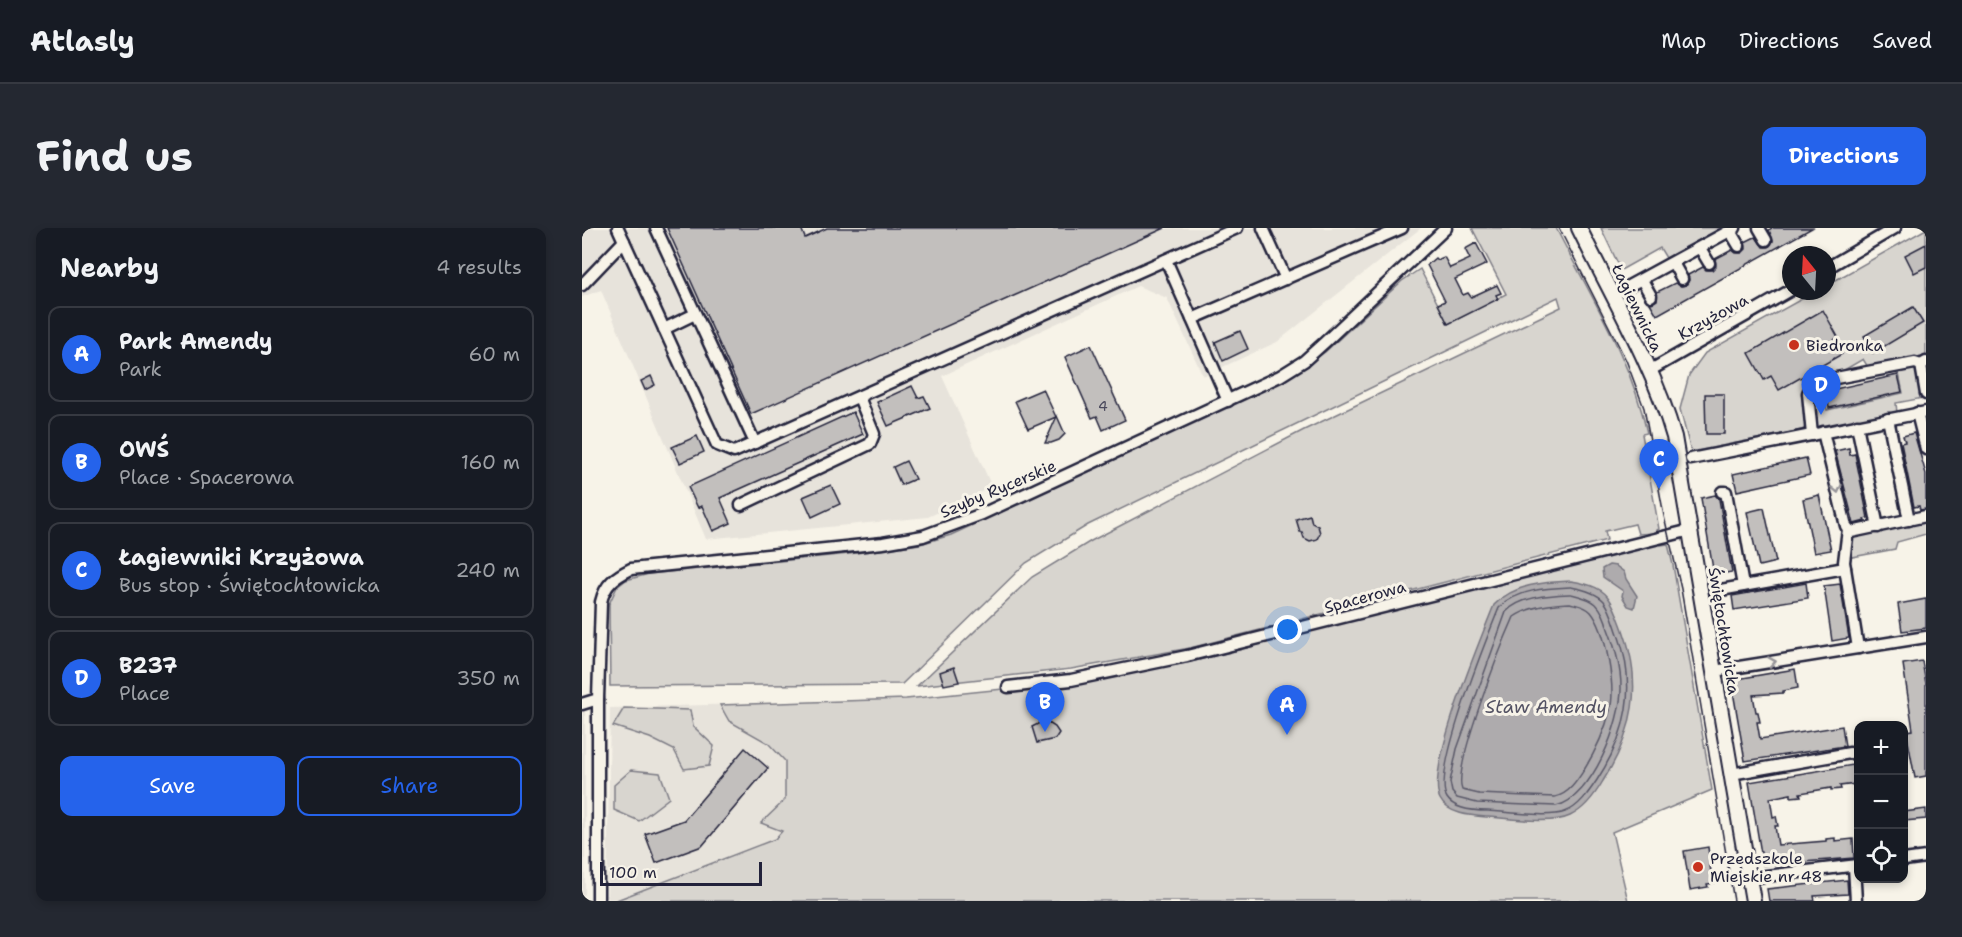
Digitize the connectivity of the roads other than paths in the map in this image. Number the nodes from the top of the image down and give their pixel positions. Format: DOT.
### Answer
graph roads {
  1 [pos="618,228"];
  2 [pos="656,228"];
  3 [pos="1237,228"];
  4 [pos="1263,228"];
  5 [pos="1402,228"];
  6 [pos="1446,228"];
  7 [pos="1579,228"];
  8 [pos="1759,228"];
  9 [pos="1895,228"];
  10 [pos="1732,229"];
  11 [pos="1766,240"];
  12 [pos="624,241"];
  13 [pos="1739,246"];
  14 [pos="1700,248"];
  15 [pos="1166,260"];
  16 [pos="1673,262"];
  17 [pos="1709,263"];
  18 [pos="1836,263"];
  19 [pos="1286,279"];
  20 [pos="1682,279"];
  21 [pos="1642,280"];
  22 [pos="582,285"];
  23 [pos="1612,295"];
  24 [pos="1782,295"];
  25 [pos="1651,296"];
  26 [pos="695,314"];
  27 [pos="1192,319"];
  28 [pos="664,329"];
  29 [pos="1923,364"];
  30 [pos="1649,371"];
  31 [pos="1926,394"];
  32 [pos="859,397"];
  33 [pos="1228,401"];
  34 [pos="1922,412"];
  35 [pos="1888,420"];
  36 [pos="1857,425"];
  37 [pos="1818,433"];
  38 [pos="755,443"];
  39 [pos="1926,449"];
  40 [pos="1691,459"];
  41 [pos="1722,492"];
  42 [pos="741,505"];
  43 [pos="1926,516"];
  44 [pos="1909,520"];
  45 [pos="1878,527"];
  46 [pos="1848,529"];
  47 [pos="1690,530"];
  48 [pos="1845,568"];
  49 [pos="1743,586"];
  50 [pos="1715,591"];
  51 [pos="1926,637"];
  52 [pos="1858,648"];
  53 [pos="1714,671"];
  54 [pos="1008,687"];
  55 [pos="598,699"];
  56 [pos="582,704"];
  57 [pos="1850,753"];
  58 [pos="1731,774"];
  59 [pos="1926,857"];
  60 [pos="1908,859"];
  61 [pos="1854,866"];
  62 [pos="1749,879"];
  63 [pos="1856,883"];
  64 [pos="598,901"];
  65 [pos="1752,901"];
  66 [pos="1856,901"];
  1 -- 12 [label="street"];
  2 -- 26 [label="street"];
  3 -- 15 [label="street"];
  4 -- 19 [label="street"];
  5 -- 19 [label="street"];
  6 -- 33 [label="street, Szyby Rycerskie"];
  7 -- 23 [label="main road, Łagiewnicka"];
  8 -- 11 [label="street"];
  9 -- 18 [label="street"];
  10 -- 13 [label="street"];
  10 -- 14 [label="street"];
  12 -- 22 [label="street"];
  12 -- 28 [label="street"];
  14 -- 16 [label="street"];
  14 -- 17 [label="street"];
  15 -- 27 [label="street"];
  15 -- 32 [label="street"];
  16 -- 20 [label="street"];
  16 -- 21 [label="street"];
  19 -- 27 [label="street"];
  21 -- 23 [label="street"];
  21 -- 25 [label="street"];
  23 -- 30 [label="main road, Łagiewnicka"];
  24 -- 30 [label="street, Krzyżowa"];
  26 -- 28 [label="street"];
  26 -- 38 [label="street"];
  27 -- 33 [label="street"];
  28 -- 38 [label="street"];
  29 -- 31 [label="street"];
  29 -- 37 [label="street"];
  30 -- 47 [label="main road, Świętochłowicka"];
  32 -- 38 [label="street"];
  32 -- 42 [label="street"];
  33 -- 55 [label="street, Szyby Rycerskie"];
  34 -- 35 [label="street"];
  34 -- 39 [label="street"];
  35 -- 36 [label="street"];
  35 -- 44 [label="street"];
  36 -- 37 [label="street"];
  36 -- 45 [label="street"];
  37 -- 40 [label="street"];
  37 -- 46 [label="street, one-way"];
  41 -- 49 [label="street"];
  43 -- 44 [label="street"];
  44 -- 45 [label="street"];
  45 -- 46 [label="street"];
  46 -- 48 [label="street"];
  47 -- 53 [label="main road, Świętochłowicka"];
  47 -- 54 [label="street, Spacerowa"];
  48 -- 49 [label="street"];
  48 -- 52 [label="street"];
  49 -- 50 [label="street"];
  51 -- 52 [label="street"];
  53 -- 52 [label="street, one-way"];
  53 -- 58 [label="main road, Świętochłowicka"];
  55 -- 56 [label="street"];
  55 -- 64 [label="street, Szyby Rycerskie"];
  57 -- 58 [label="street"];
  58 -- 62 [label="main road, Świętochłowicka"];
  59 -- 60 [label="street"];
  61 -- 62 [label="street"];
  62 -- 65 [label="main road, Świętochłowicka"];
  63 -- 66 [label="street"];
}
